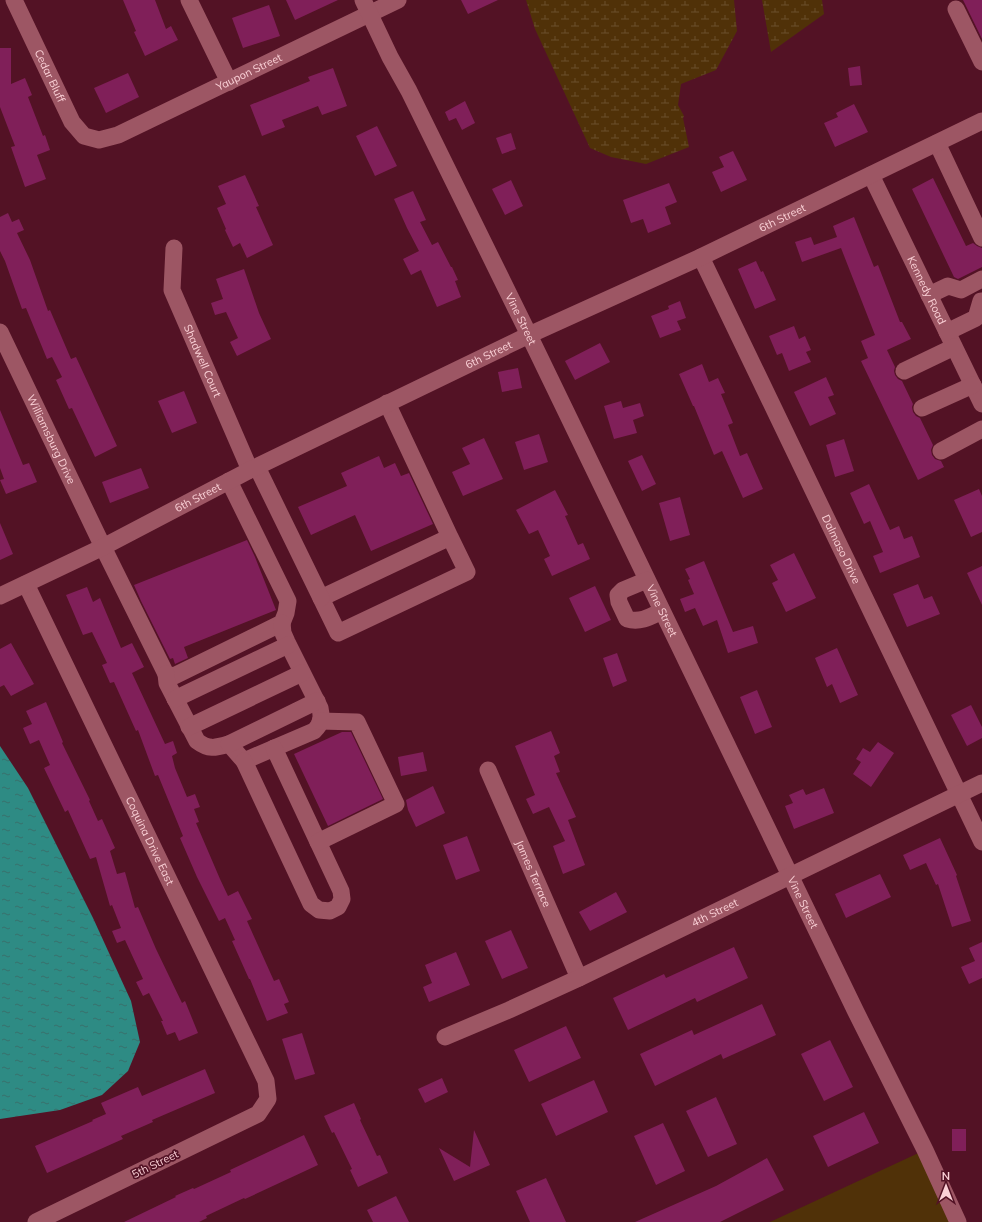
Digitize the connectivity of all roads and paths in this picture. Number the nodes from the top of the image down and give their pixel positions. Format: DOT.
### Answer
graph roads {
  1 [pos="14,0"];
  2 [pos="189,0"];
  3 [pos="398,0"];
  4 [pos="366,7"];
  5 [pos="956,9"];
  6 [pos="978,42"];
  7 [pos="982,62"];
  8 [pos="229,82"];
  9 [pos="982,121"];
  10 [pos="99,140"];
  11 [pos="936,143"];
  12 [pos="871,175"];
  13 [pos="982,238"];
  14 [pos="174,248"];
  15 [pos="701,257"];
  16 [pos="982,279"];
  17 [pos="929,295"];
  18 [pos="982,301"];
  19 [pos="0,332"];
  20 [pos="529,335"];
  21 [pos="951,340"];
  22 [pos="904,371"];
  23 [pos="972,385"];
  24 [pos="387,403"];
  25 [pos="982,404"];
  26 [pos="922,408"];
  27 [pos="982,429"];
  28 [pos="941,451"];
  29 [pos="254,468"];
  30 [pos="229,481"];
  31 [pos="450,537"];
  32 [pos="103,547"];
  33 [pos="647,580"];
  34 [pos="26,584"];
  35 [pos="0,596"];
  36 [pos="321,598"];
  37 [pos="662,611"];
  38 [pos="282,622"];
  39 [pos="288,646"];
  40 [pos="302,673"];
  41 [pos="166,674"];
  42 [pos="175,699"];
  43 [pos="317,701"];
  44 [pos="320,721"];
  45 [pos="190,727"];
  46 [pos="229,744"];
  47 [pos="274,748"];
  48 [pos="244,761"];
  49 [pos="488,770"];
  50 [pos="982,783"];
  51 [pos="959,794"];
  52 [pos="318,842"];
  53 [pos="982,842"];
  54 [pos="790,876"];
  55 [pos="579,978"];
  56 [pos="445,1037"];
  57 [pos="268,1099"];
  58 [pos="36,1222"];
  59 [pos="958,1222"];
  1 -- 10 [label="street, Cedar Bluff"];
  2 -- 8 [label="street"];
  3 -- 4 [label="street, Yaupon Street"];
  4 -- 8 [label="street, Yaupon Street"];
  4 -- 20 [label="street, Vine Street"];
  5 -- 6 [label="street"];
  6 -- 7 [label="street"];
  8 -- 10 [label="street, Yaupon Street"];
  9 -- 11 [label="street, 6th Street"];
  11 -- 12 [label="street, 6th Street"];
  11 -- 13 [label="street"];
  12 -- 15 [label="street, 6th Street"];
  12 -- 17 [label="street, Kennedy Road"];
  14 -- 29 [label="street, Shadwell Court"];
  15 -- 20 [label="street, 6th Street"];
  15 -- 51 [label="street, Dalmaso Drive"];
  16 -- 17 [label="street"];
  17 -- 21 [label="street, Kennedy Road"];
  18 -- 21 [label="street"];
  19 -- 32 [label="street, Williamsburg Drive"];
  20 -- 24 [label="street, 6th Street"];
  20 -- 33 [label="street, Vine Street"];
  21 -- 22 [label="street"];
  21 -- 23 [label="street, Kennedy Road"];
  23 -- 25 [label="street, Kennedy Road"];
  23 -- 26 [label="street"];
  24 -- 29 [label="street, 6th Street"];
  24 -- 31 [label="street"];
  27 -- 28 [label="street"];
  29 -- 30 [label="street, 6th Street"];
  29 -- 36 [label="street, Shadwell Court"];
  30 -- 32 [label="street, 6th Street"];
  30 -- 38 [label="street"];
  31 -- 36 [label="street"];
  31 -- 36 [label="street, Shadwell Court"];
  32 -- 34 [label="street, 6th Street"];
  32 -- 41 [label="street, Williamsburg Drive"];
  33 -- 37 [label="street, Vine Street"];
  33 -- 37 [label="street"];
  34 -- 35 [label="street, 6th Street"];
  34 -- 57 [label="street, Coquina Drive East"];
  37 -- 54 [label="street, Vine Street"];
  38 -- 39 [label="street"];
  38 -- 41 [label="street"];
  39 -- 40 [label="street"];
  39 -- 42 [label="street"];
  40 -- 43 [label="street"];
  40 -- 45 [label="street"];
  41 -- 42 [label="street, Williamsburg Drive"];
  42 -- 45 [label="street, Williamsburg Drive"];
  43 -- 44 [label="street"];
  43 -- 46 [label="street"];
  44 -- 47 [label="street"];
  44 -- 52 [label="street"];
  45 -- 46 [label="street, Williamsburg Drive"];
  46 -- 48 [label="street"];
  47 -- 48 [label="street"];
  47 -- 52 [label="street"];
  48 -- 52 [label="street"];
  49 -- 55 [label="street, James Terrace"];
  50 -- 51 [label="street, 4th Street"];
  51 -- 53 [label="street, Dalmaso Drive"];
  51 -- 54 [label="street, 4th Street"];
  54 -- 55 [label="street, 4th Street"];
  54 -- 59 [label="street, Vine Street"];
  55 -- 56 [label="street, 4th Street"];
  57 -- 58 [label="street, 5th Street"];
}
